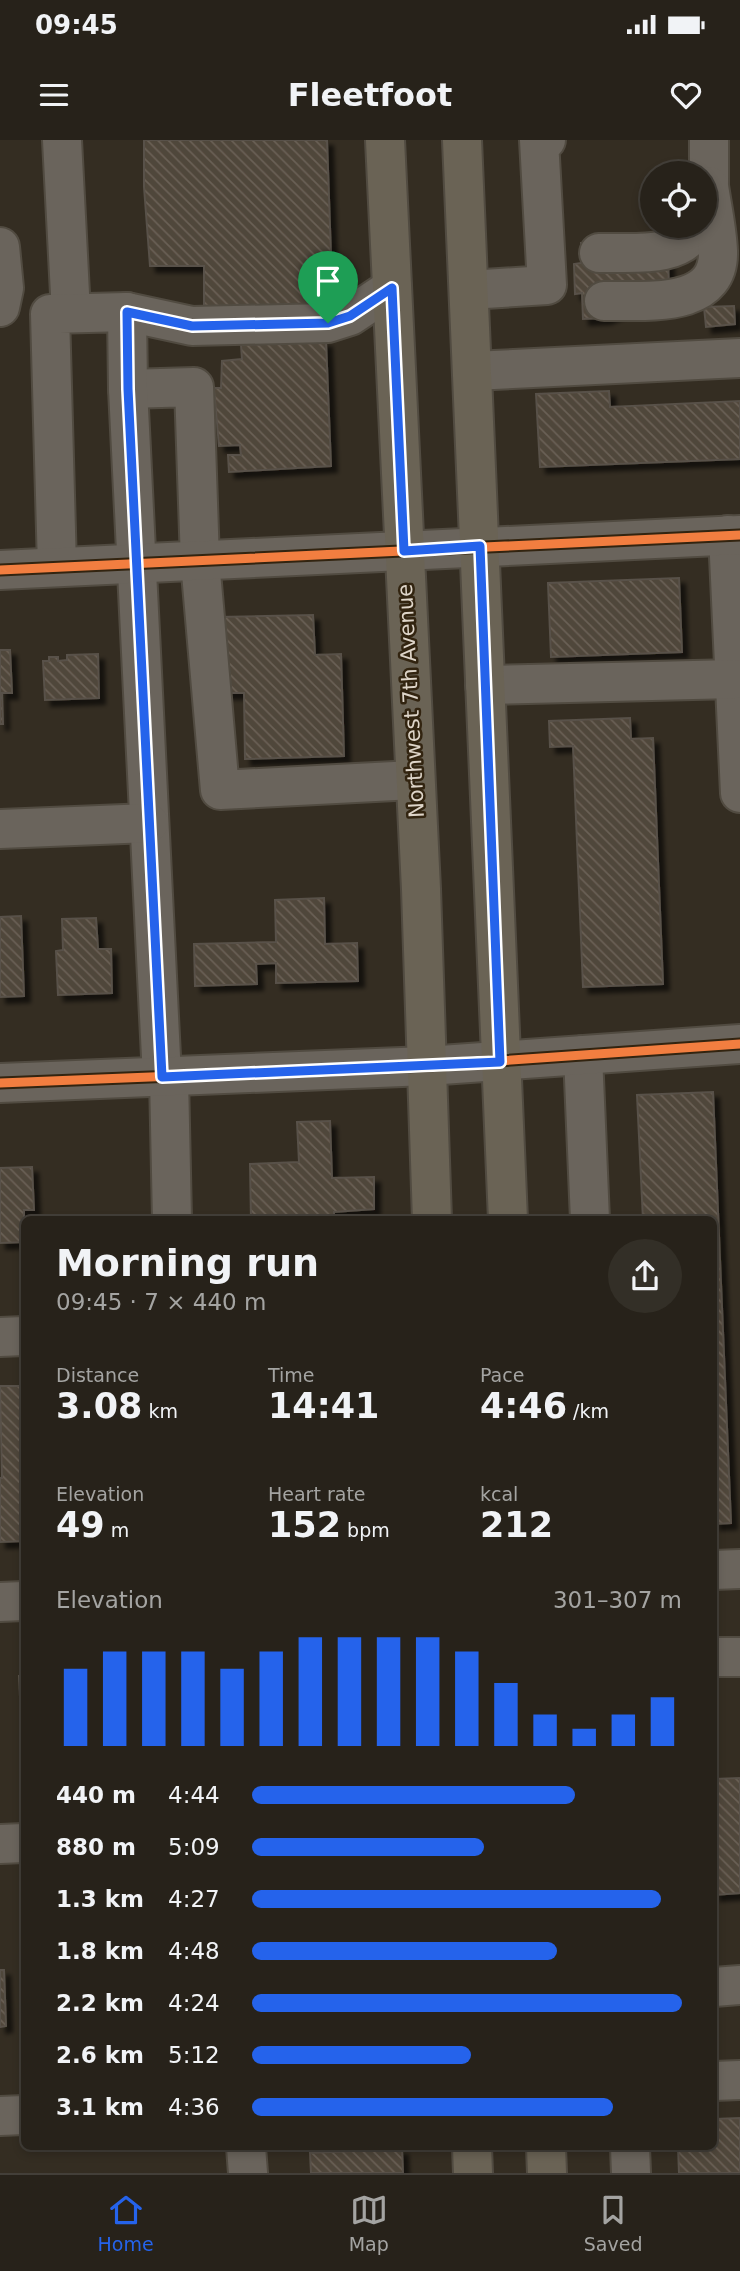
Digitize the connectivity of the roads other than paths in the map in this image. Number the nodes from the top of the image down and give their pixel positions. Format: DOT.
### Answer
graph roads {
  1 [pos="62,140"];
  2 [pos="385,140"];
  3 [pos="462,140"];
  4 [pos="546,140"];
  5 [pos="709,140"];
  6 [pos="708,161"];
  7 [pos="688,238"];
  8 [pos="715,238"];
  9 [pos="0,247"];
  10 [pos="568,261"];
  11 [pos="392,288"];
  12 [pos="469,290"];
  13 [pos="0,307"];
  14 [pos="127,312"];
  15 [pos="71,313"];
  16 [pos="740,358"];
  17 [pos="472,372"];
  18 [pos="128,389"];
  19 [pos="734,535"];
  20 [pos="480,546"];
  21 [pos="404,551"];
  22 [pos="200,561"];
  23 [pos="136,564"];
  24 [pos="57,567"];
  25 [pos="0,570"];
  26 [pos="735,679"];
  27 [pos="485,685"];
  28 [pos="414,780"];
  29 [pos="740,793"];
  30 [pos="149,823"];
  31 [pos="0,829"];
  32 [pos="740,1044"];
  33 [pos="583,1055"];
  34 [pos="500,1062"];
  35 [pos="427,1066"];
  36 [pos="166,1077"];
  37 [pos="0,1083"];
  38 [pos="172,1216"];
  39 [pos="432,1216"];
  40 [pos="508,1216"];
  41 [pos="590,1216"];
  42 [pos="21,1336"];
  43 [pos="0,1337"];
  44 [pos="740,1569"];
  45 [pos="717,1570"];
  46 [pos="21,1601"];
  47 [pos="0,1602"];
  48 [pos="717,1657"];
  49 [pos="740,1657"];
  50 [pos="21,1843"];
  51 [pos="0,1844"];
  52 [pos="740,1985"];
  53 [pos="717,1987"];
  54 [pos="740,2080"];
  55 [pos="717,2081"];
  56 [pos="21,2115"];
  57 [pos="0,2116"];
  58 [pos="246,2150"];
  59 [pos="472,2150"];
  60 [pos="546,2150"];
  61 [pos="630,2150"];
  62 [pos="248,2173"];
  63 [pos="473,2173"];
  64 [pos="547,2173"];
  65 [pos="631,2173"];
  1 -- 15 [label="street"];
  2 -- 11 [label="main road, Northwest 7th Avenue"];
  3 -- 12 [label="main road"];
  4 -- 10 [label="street"];
  5 -- 6 [label="street"];
  7 -- 10 [label="street"];
  8 -- 10 [label="street"];
  9 -- 13 [label="street"];
  10 -- 12 [label="street"];
  11 -- 14 [label="street"];
  11 -- 21 [label="main road, Northwest 7th Avenue"];
  12 -- 17 [label="main road"];
  14 -- 15 [label="street"];
  14 -- 18 [label="street"];
  15 -- 24 [label="street"];
  16 -- 17 [label="street"];
  17 -- 20 [label="main road"];
  18 -- 22 [label="street"];
  18 -- 23 [label="street"];
  19 -- 20 [label="street"];
  19 -- 26 [label="street"];
  20 -- 21 [label="street"];
  20 -- 27 [label="main road"];
  21 -- 22 [label="street"];
  21 -- 28 [label="main road, Northwest 7th Avenue"];
  22 -- 23 [label="street"];
  22 -- 28 [label="street"];
  23 -- 24 [label="street"];
  23 -- 30 [label="street"];
  24 -- 25 [label="street"];
  26 -- 27 [label="street"];
  26 -- 29 [label="street"];
  27 -- 34 [label="main road"];
  28 -- 35 [label="main road, Northwest 7th Avenue"];
  30 -- 31 [label="street"];
  30 -- 36 [label="street"];
  32 -- 33 [label="street"];
  33 -- 34 [label="street"];
  33 -- 41 [label="street"];
  34 -- 35 [label="street"];
  34 -- 40 [label="main road"];
  35 -- 36 [label="street"];
  35 -- 39 [label="main road, Northwest 7th Avenue"];
  36 -- 37 [label="street"];
  36 -- 38 [label="street"];
  42 -- 43 [label="street"];
  44 -- 45 [label="street"];
  46 -- 47 [label="street"];
  48 -- 49 [label="street"];
  50 -- 51 [label="street"];
  52 -- 53 [label="street"];
  54 -- 55 [label="street"];
  56 -- 57 [label="street"];
  58 -- 62 [label="street"];
  59 -- 63 [label="main road"];
  60 -- 64 [label="main road"];
  61 -- 65 [label="street"];
}
